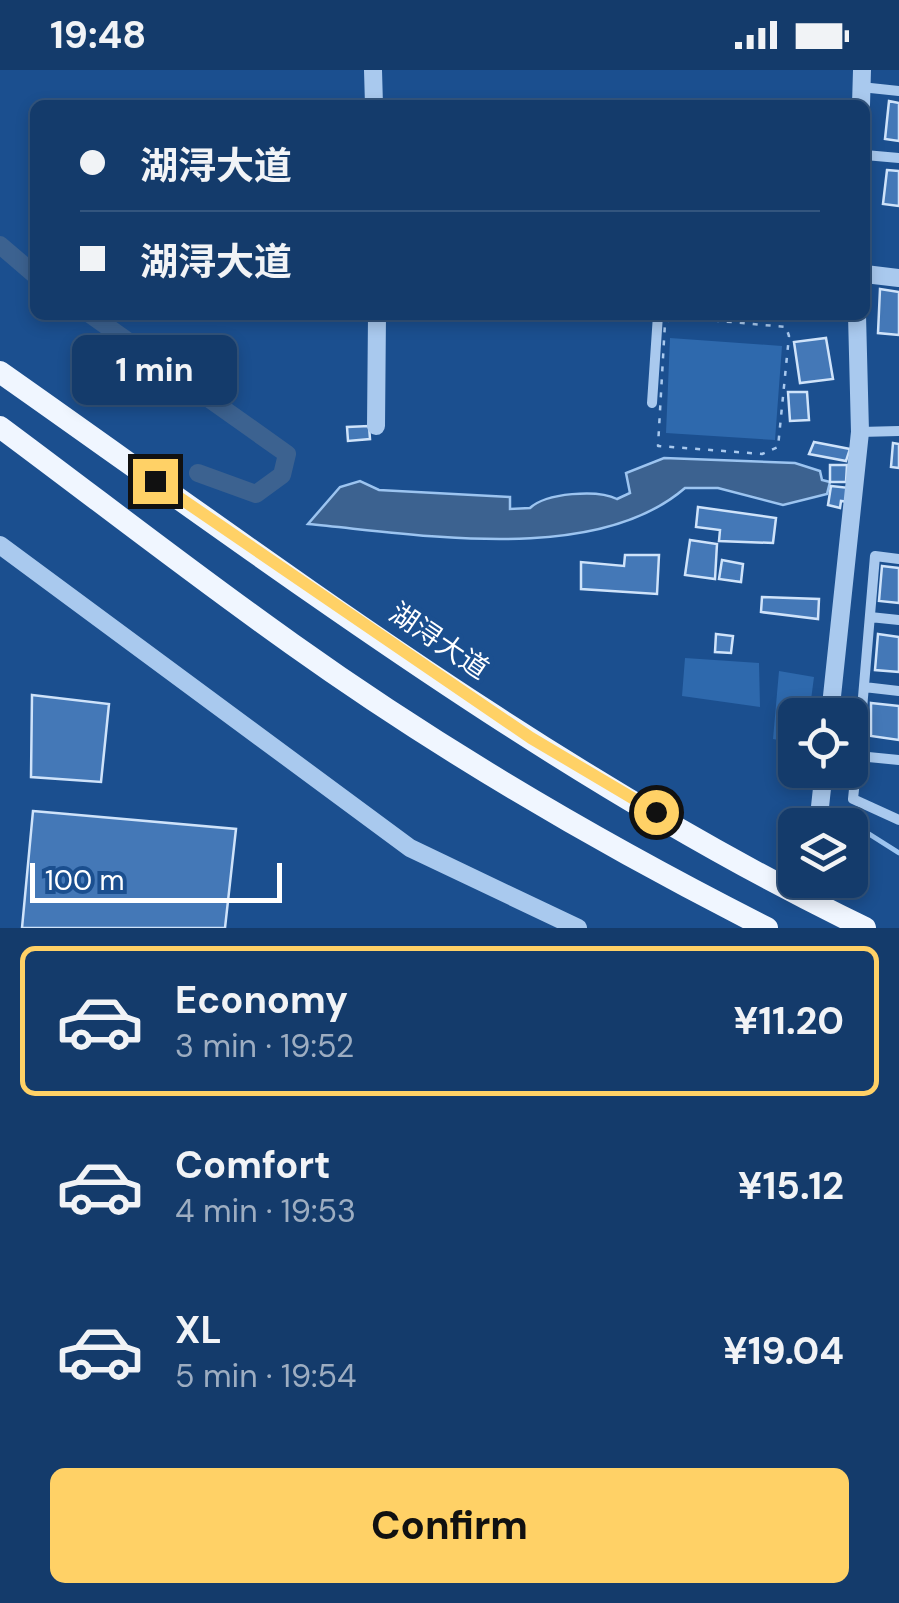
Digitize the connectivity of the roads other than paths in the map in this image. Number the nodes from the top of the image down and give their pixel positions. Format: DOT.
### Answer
graph roads {
  1 [pos="373,70"];
  2 [pos="861,87"];
  3 [pos="899,91"];
  4 [pos="374,100"];
  5 [pos="870,155"];
  6 [pos="899,158"];
  7 [pos="870,275"];
  8 [pos="899,278"];
  9 [pos="377,320"];
  10 [pos="658,320"];
  11 [pos="857,320"];
  12 [pos="0,372"];
  13 [pos="652,402"];
  14 [pos="376,426"];
  15 [pos="0,427"];
  16 [pos="899,431"];
  17 [pos="860,432"];
  18 [pos="0,545"];
  19 [pos="899,559"];
  20 [pos="870,617"];
  21 [pos="899,620"];
  22 [pos="864,688"];
  23 [pos="899,691"];
  24 [pos="832,698"];
  25 [pos="863,698"];
  26 [pos="868,757"];
  27 [pos="899,760"];
  28 [pos="854,788"];
  29 [pos="899,820"];
  30 [pos="778,873"];
  31 [pos="821,898"];
  32 [pos="578,928"];
  33 [pos="767,928"];
  34 [pos="865,928"];
  1 -- 4 [label="street"];
  2 -- 3 [label="street"];
  5 -- 6 [label="street"];
  7 -- 8 [label="street"];
  9 -- 14 [label="street"];
  10 -- 13 [label="street"];
  11 -- 17 [label="street"];
  12 -- 30 [label="main road, 湖浔大道"];
  15 -- 33 [label="main road"];
  16 -- 17 [label="street"];
  17 -- 24 [label="street"];
  18 -- 32 [label="street"];
  19 -- 20 [label="street"];
  20 -- 21 [label="street"];
  20 -- 22 [label="street"];
  22 -- 23 [label="street"];
  22 -- 25 [label="street"];
  26 -- 27 [label="street"];
  28 -- 29 [label="street"];
  31 -- 34 [label="main road, 湖浔大道"];
}
